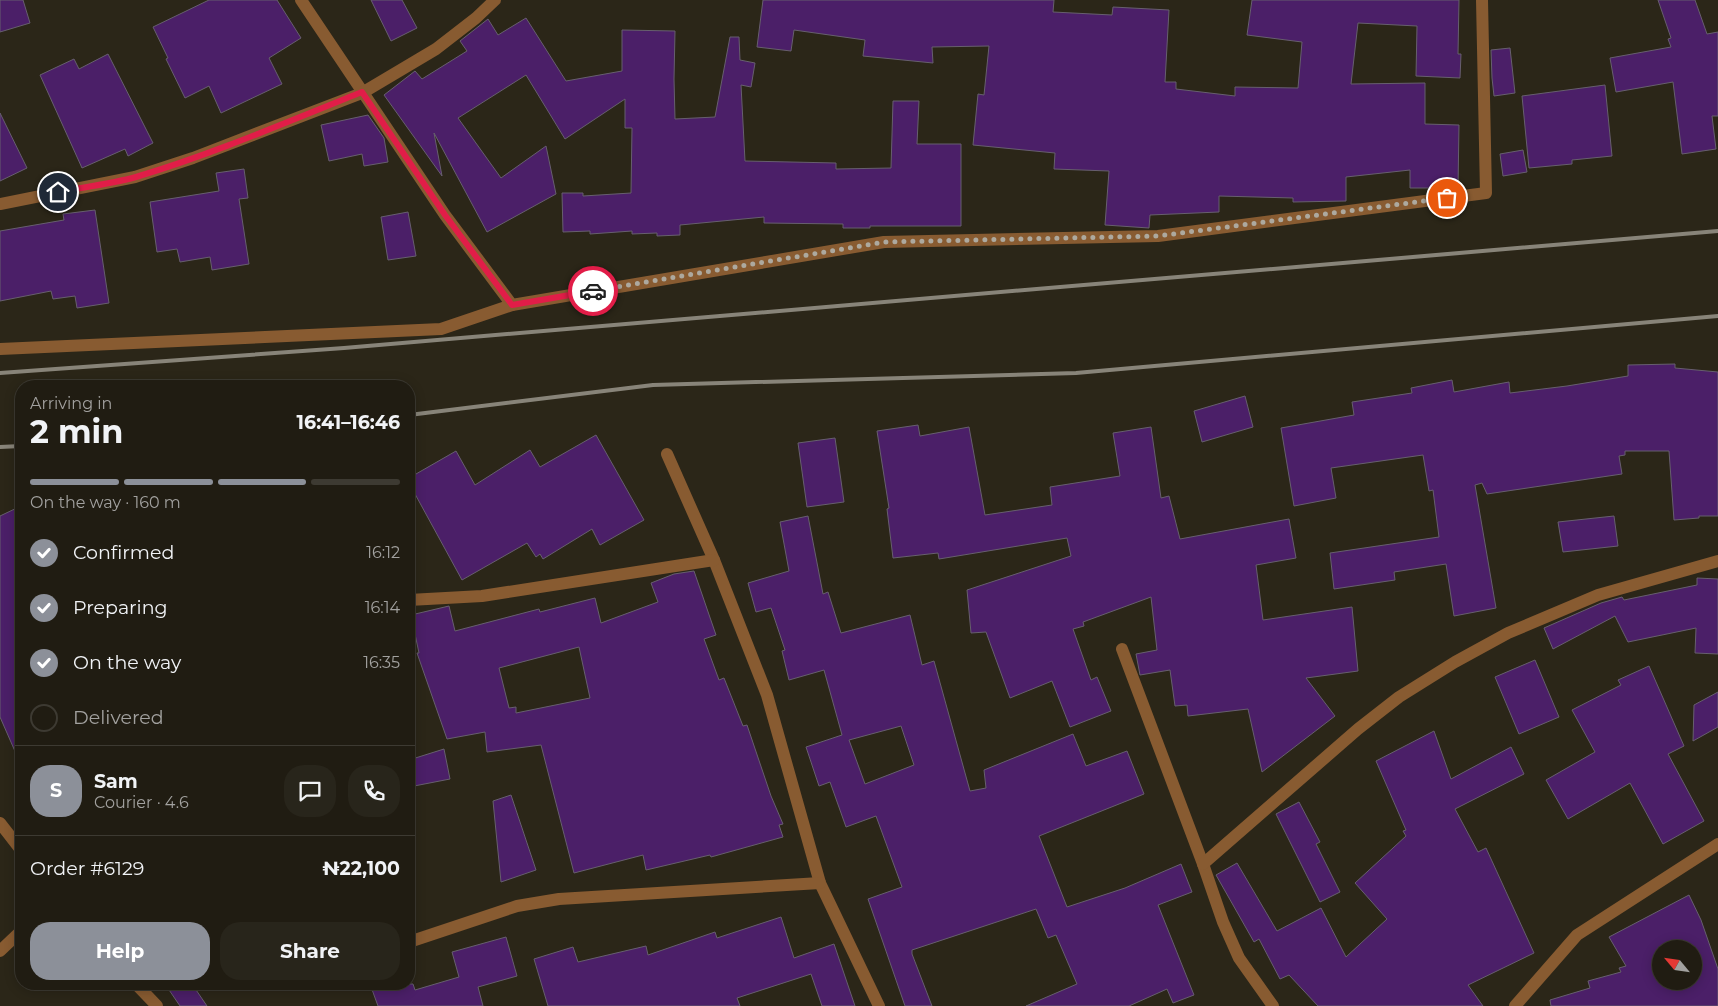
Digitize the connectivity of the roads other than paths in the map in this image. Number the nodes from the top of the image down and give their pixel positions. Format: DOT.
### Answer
graph roads {
  1 [pos="301,0"];
  2 [pos="495,0"];
  3 [pos="1482,0"];
  4 [pos="362,92"];
  5 [pos="0,204"];
  6 [pos="512,305"];
  7 [pos="0,348"];
  8 [pos="667,454"];
  9 [pos="714,560"];
  10 [pos="1718,561"];
  11 [pos="415,600"];
  12 [pos="1122,649"];
  13 [pos="0,823"];
  14 [pos="15,842"];
  15 [pos="1718,844"];
  16 [pos="1203,864"];
  17 [pos="820,882"];
  18 [pos="15,937"];
  19 [pos="415,940"];
  20 [pos="0,951"];
  21 [pos="142,990"];
  22 [pos="157,1006"];
  23 [pos="878,1006"];
  24 [pos="1273,1006"];
  25 [pos="1515,1006"];
  1 -- 4 [label="street"];
  2 -- 4 [label="street"];
  3 -- 6 [label="street"];
  4 -- 5 [label="street"];
  4 -- 6 [label="street"];
  6 -- 7 [label="street"];
  8 -- 9 [label="street"];
  9 -- 11 [label="street"];
  9 -- 17 [label="street"];
  10 -- 16 [label="street"];
  12 -- 16 [label="street"];
  13 -- 14 [label="street"];
  15 -- 25 [label="street"];
  16 -- 24 [label="street"];
  17 -- 19 [label="street"];
  17 -- 23 [label="street"];
  18 -- 20 [label="street"];
  21 -- 22 [label="street"];
}
